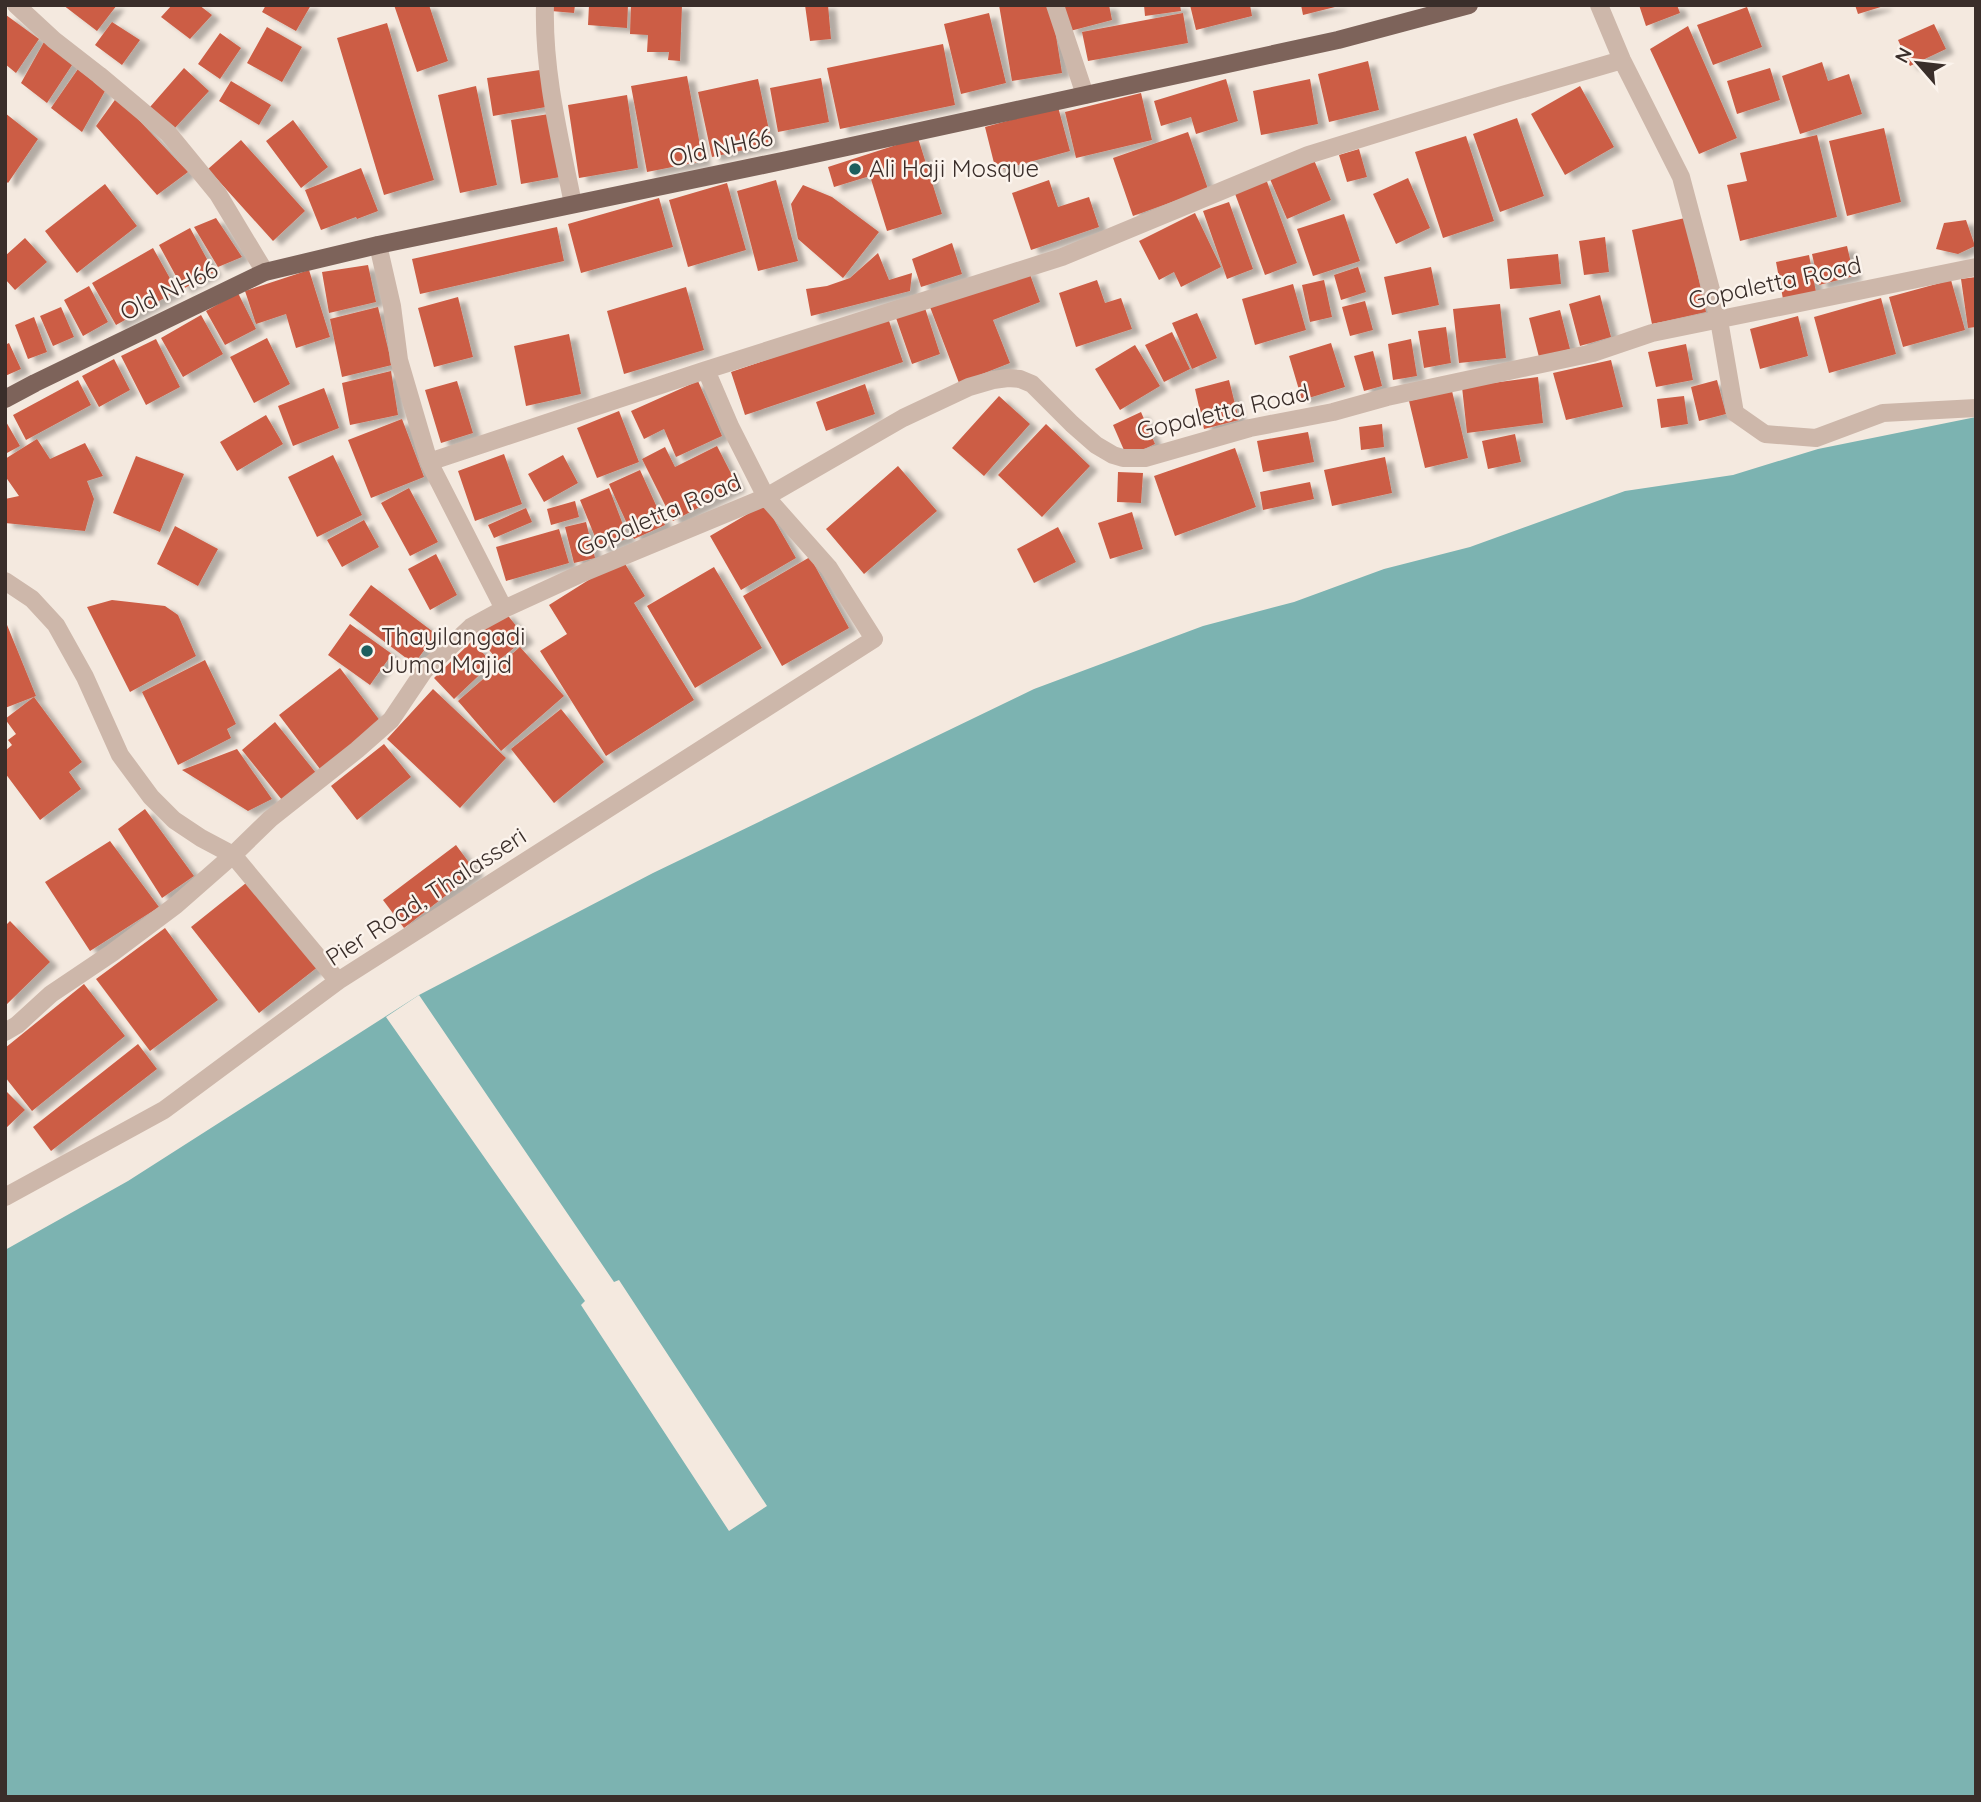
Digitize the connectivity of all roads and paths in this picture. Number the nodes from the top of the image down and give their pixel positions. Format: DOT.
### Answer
graph roads {
  1 [pos="16,5"];
  2 [pos="545,5"];
  3 [pos="1055,5"];
  4 [pos="1469,5"];
  5 [pos="1599,5"];
  6 [pos="1622,60"];
  7 [pos="1085,95"];
  8 [pos="573,204"];
  9 [pos="378,245"];
  10 [pos="1976,267"];
  11 [pos="265,272"];
  12 [pos="1719,320"];
  13 [pos="706,370"];
  14 [pos="5,399"];
  15 [pos="1976,408"];
  16 [pos="429,462"];
  17 [pos="766,497"];
  18 [pos="5,581"];
  19 [pos="504,609"];
  20 [pos="233,855"];
  21 [pos="338,981"];
  22 [pos="5,1032"];
  23 [pos="5,1196"];
  1 -- 11 [label="street"];
  2 -- 8 [label="street"];
  3 -- 7 [label="street"];
  4 -- 7 [label="main road, Old NH66"];
  5 -- 6 [label="street"];
  6 -- 12 [label="street"];
  6 -- 13 [label="street"];
  7 -- 8 [label="main road, Old NH66"];
  8 -- 9 [label="main road, Old NH66"];
  9 -- 11 [label="main road, Old NH66"];
  9 -- 16 [label="street"];
  10 -- 12 [label="street, Gopaletta Road"];
  11 -- 14 [label="main road, Old NH66"];
  12 -- 15 [label="street"];
  12 -- 17 [label="street, Gopaletta Road"];
  13 -- 16 [label="street"];
  13 -- 17 [label="street"];
  16 -- 19 [label="street"];
  17 -- 19 [label="street, Gopaletta Road"];
  17 -- 21 [label="street, Pier Road, Thalasseri"];
  18 -- 20 [label="street"];
  19 -- 20 [label="street, Gopaletta Road"];
  20 -- 21 [label="street"];
  20 -- 22 [label="street, Gopaletta Road"];
  21 -- 23 [label="street, Pier Road, Thalasseri"];
}
